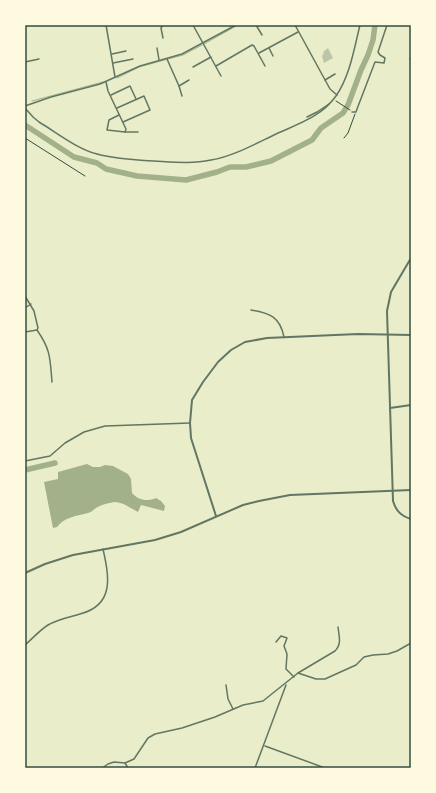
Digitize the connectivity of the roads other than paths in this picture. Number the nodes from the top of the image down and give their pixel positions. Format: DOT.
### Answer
graph roads {
  1 [pos="106,25"];
  2 [pos="163,25"];
  3 [pos="193,25"];
  4 [pos="236,25"];
  5 [pos="256,25"];
  6 [pos="295,25"];
  7 [pos="360,25"];
  8 [pos="387,25"];
  9 [pos="298,32"];
  10 [pos="262,35"];
  11 [pos="163,38"];
  12 [pos="203,43"];
  13 [pos="156,48"];
  14 [pos="269,48"];
  15 [pos="126,51"];
  16 [pos="259,53"];
  17 [pos="112,54"];
  18 [pos="273,56"];
  19 [pos="211,57"];
  20 [pos="40,59"];
  21 [pos="132,59"];
  22 [pos="167,59"];
  23 [pos="159,61"];
  24 [pos="25,62"];
  25 [pos="113,63"];
  26 [pos="193,66"];
  27 [pos="216,66"];
  28 [pos="265,66"];
  29 [pos="336,74"];
  30 [pos="221,76"];
  31 [pos="116,77"];
  32 [pos="189,80"];
  33 [pos="325,80"];
  34 [pos="106,82"];
  35 [pos="178,86"];
  36 [pos="111,95"];
  37 [pos="337,95"];
  38 [pos="182,96"];
  39 [pos="136,99"];
  40 [pos="330,103"];
  41 [pos="25,107"];
  42 [pos="117,108"];
  43 [pos="352,112"];
  44 [pos="120,114"];
  45 [pos="307,117"];
  46 [pos="123,122"];
  47 [pos="125,132"];
  48 [pos="138,132"];
  49 [pos="411,258"];
  50 [pos="25,296"];
  51 [pos="31,304"];
  52 [pos="25,308"];
  53 [pos="251,310"];
  54 [pos="38,330"];
  55 [pos="25,332"];
  56 [pos="388,335"];
  57 [pos="411,335"];
  58 [pos="284,337"];
  59 [pos="52,382"];
  60 [pos="411,405"];
  61 [pos="390,408"];
  62 [pos="190,423"];
  63 [pos="25,462"];
  64 [pos="411,490"];
  65 [pos="392,491"];
  66 [pos="216,516"];
  67 [pos="411,519"];
  68 [pos="103,549"];
  69 [pos="25,573"];
  70 [pos="338,627"];
  71 [pos="276,642"];
  72 [pos="411,643"];
  73 [pos="25,645"];
  74 [pos="298,673"];
  75 [pos="294,677"];
  76 [pos="286,683"];
  77 [pos="226,685"];
  78 [pos="233,709"];
  79 [pos="264,745"];
  80 [pos="125,763"];
  81 [pos="102,768"];
  82 [pos="128,768"];
  83 [pos="256,768"];
  84 [pos="325,768"];
  1 -- 17 [label="street"];
  2 -- 11 [label="street"];
  3 -- 12 [label="street"];
  4 -- 12 [label="street"];
  5 -- 10 [label="street"];
  6 -- 9 [label="street"];
  7 -- 37 [label="street"];
  8 -- 43 [label="street"];
  9 -- 14 [label="street"];
  9 -- 33 [label="street"];
  12 -- 19 [label="street"];
  12 -- 22 [label="street"];
  13 -- 23 [label="street"];
  14 -- 16 [label="street"];
  14 -- 18 [label="street"];
  15 -- 17 [label="street"];
  17 -- 25 [label="street"];
  19 -- 26 [label="street"];
  19 -- 27 [label="street"];
  20 -- 24 [label="street"];
  21 -- 25 [label="street"];
  22 -- 23 [label="street"];
  22 -- 35 [label="street"];
  23 -- 31 [label="street"];
  25 -- 31 [label="street"];
  27 -- 28 [label="street"];
  27 -- 30 [label="street"];
  29 -- 33 [label="street"];
  31 -- 34 [label="street"];
  32 -- 35 [label="street"];
  33 -- 37 [label="street"];
  34 -- 36 [label="street"];
  34 -- 41 [label="street"];
  35 -- 38 [label="street"];
  36 -- 39 [label="street"];
  36 -- 42 [label="street"];
  37 -- 40 [label="street"];
  39 -- 42 [label="street"];
  39 -- 46 [label="street"];
  40 -- 41 [label="street"];
  40 -- 45 [label="street"];
  42 -- 44 [label="street"];
  44 -- 46 [label="street"];
  44 -- 47 [label="street"];
  46 -- 47 [label="street"];
  47 -- 48 [label="street"];
  49 -- 56 [label="street"];
  50 -- 51 [label="street"];
  51 -- 52 [label="street"];
  51 -- 54 [label="street"];
  53 -- 58 [label="street"];
  54 -- 55 [label="street"];
  54 -- 59 [label="street"];
  56 -- 57 [label="street"];
  56 -- 58 [label="street"];
  56 -- 61 [label="street"];
  58 -- 62 [label="street"];
  60 -- 61 [label="street"];
  61 -- 65 [label="street"];
  62 -- 63 [label="street"];
  62 -- 66 [label="street"];
  64 -- 65 [label="street"];
  65 -- 66 [label="street"];
  65 -- 67 [label="street"];
  66 -- 68 [label="street"];
  68 -- 69 [label="street"];
  68 -- 73 [label="street"];
  70 -- 74 [label="street"];
  71 -- 75 [label="street"];
  72 -- 74 [label="street"];
  74 -- 75 [label="street"];
  75 -- 76 [label="street"];
  76 -- 78 [label="street"];
  76 -- 79 [label="street"];
  77 -- 78 [label="street"];
  78 -- 80 [label="street"];
  79 -- 83 [label="street"];
  79 -- 84 [label="street"];
  80 -- 81 [label="street"];
  80 -- 82 [label="street"];
}
